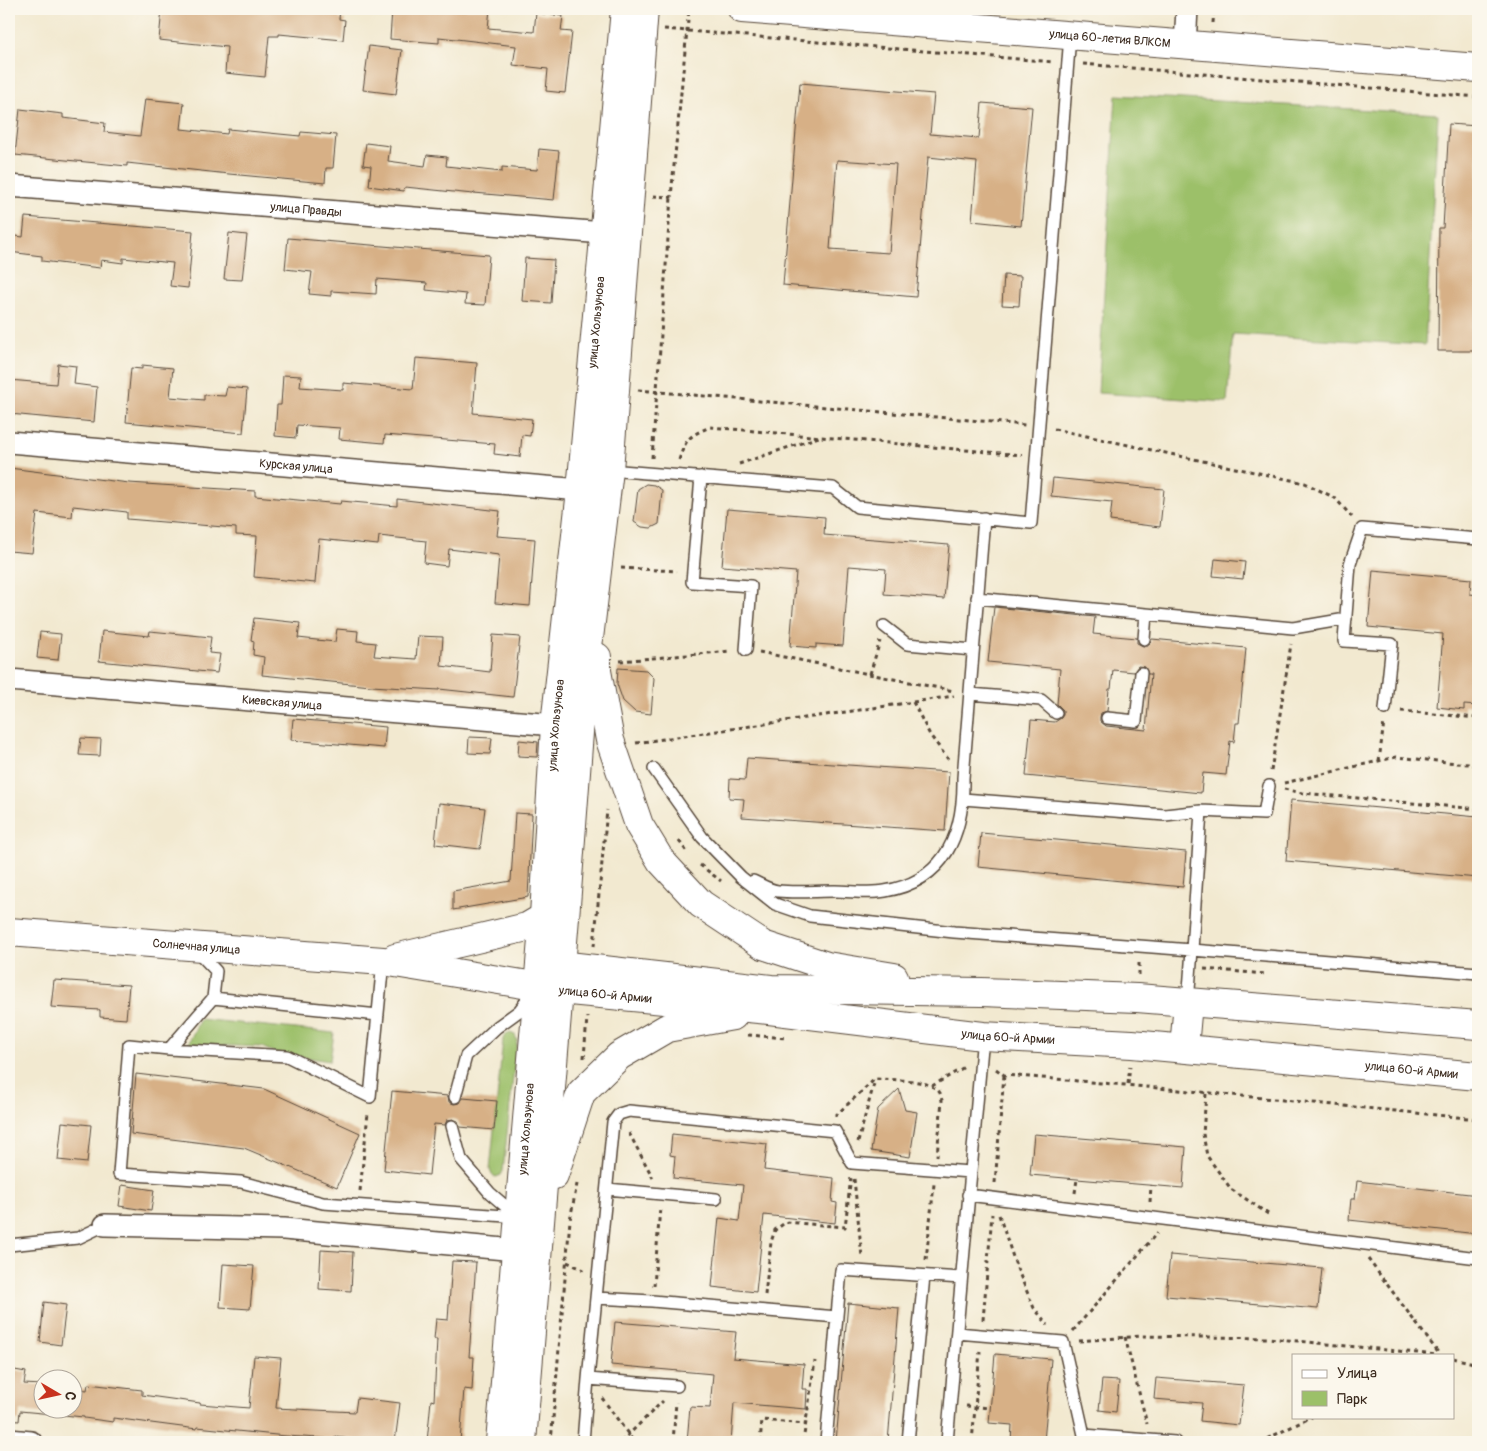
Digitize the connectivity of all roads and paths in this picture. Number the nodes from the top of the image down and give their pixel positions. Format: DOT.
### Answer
graph roads {
  1 [pos="625,9"];
  2 [pos="689,9"];
  3 [pos="742,9"];
  4 [pos="1187,9"];
  5 [pos="1214,9"];
  6 [pos="873,14"];
  7 [pos="652,19"];
  8 [pos="1213,26"];
  9 [pos="686,31"];
  10 [pos="1070,36"];
  11 [pos="1185,45"];
  12 [pos="1068,63"];
  13 [pos="1478,68"];
  14 [pos="1478,97"];
  15 [pos="9,186"];
  16 [pos="645,195"];
  17 [pos="671,197"];
  18 [pos="604,233"];
  19 [pos="629,389"];
  20 [pos="656,392"];
  21 [pos="1039,426"];
  22 [pos="820,437"];
  23 [pos="9,442"];
  24 [pos="1036,457"];
  25 [pos="738,464"];
  26 [pos="609,470"];
  27 [pos="651,472"];
  28 [pos="674,474"];
  29 [pos="701,477"];
  30 [pos="581,490"];
  31 [pos="984,518"];
  32 [pos="1362,529"];
  33 [pos="1478,539"];
  34 [pos="606,567"];
  35 [pos="693,572"];
  36 [pos="977,598"];
  37 [pos="1146,614"];
  38 [pos="1346,619"];
  39 [pos="884,626"];
  40 [pos="1293,628"];
  41 [pos="1144,638"];
  42 [pos="746,650"];
  43 [pos="973,650"];
  44 [pos="615,661"];
  45 [pos="1141,673"];
  46 [pos="870,674"];
  47 [pos="9,680"];
  48 [pos="970,694"];
  49 [pos="913,702"];
  50 [pos="1385,709"];
  51 [pos="1056,713"];
  52 [pos="1106,718"];
  53 [pos="1478,718"];
  54 [pos="555,724"];
  55 [pos="634,744"];
  56 [pos="1379,761"];
  57 [pos="1478,765"];
  58 [pos="654,769"];
  59 [pos="963,778"];
  60 [pos="1269,786"];
  61 [pos="627,789"];
  62 [pos="963,799"];
  63 [pos="1478,809"];
  64 [pos="1201,811"];
  65 [pos="741,877"];
  66 [pos="555,911"];
  67 [pos="9,932"];
  68 [pos="192,946"];
  69 [pos="1192,950"];
  70 [pos="383,961"];
  71 [pos="1478,973"];
  72 [pos="549,976"];
  73 [pos="590,980"];
  74 [pos="982,992"];
  75 [pos="213,998"];
  76 [pos="1188,1003"];
  77 [pos="769,1010"];
  78 [pos="378,1015"];
  79 [pos="1478,1025"];
  80 [pos="747,1034"];
  81 [pos="796,1039"];
  82 [pos="982,1047"];
  83 [pos="1184,1048"];
  84 [pos="169,1049"];
  85 [pos="1004,1075"];
  86 [pos="1478,1076"];
  87 [pos="875,1079"];
  88 [pos="932,1086"];
  89 [pos="581,1093"];
  90 [pos="1206,1094"];
  91 [pos="370,1097"];
  92 [pos="455,1097"];
  93 [pos="619,1114"];
  94 [pos="1478,1119"];
  95 [pos="452,1126"];
  96 [pos="820,1130"];
  97 [pos="852,1163"];
  98 [pos="935,1169"];
  99 [pos="970,1172"];
  100 [pos="579,1174"];
  101 [pos="606,1189"];
  102 [pos="661,1194"];
  103 [pos="968,1195"];
  104 [pos="994,1198"];
  105 [pos="716,1199"];
  106 [pos="359,1205"];
  107 [pos="529,1217"];
  108 [pos="1169,1220"];
  109 [pos="105,1225"];
  110 [pos="1303,1236"];
  111 [pos="1356,1243"];
  112 [pos="9,1246"];
  113 [pos="516,1250"];
  114 [pos="1478,1258"];
  115 [pos="863,1271"];
  116 [pos="924,1276"];
  117 [pos="961,1278"];
  118 [pos="596,1298"];
  119 [pos="652,1302"];
  120 [pos="764,1311"];
  121 [pos="836,1317"];
  122 [pos="957,1334"];
  123 [pos="982,1336"];
  124 [pos="1125,1337"];
  125 [pos="1063,1342"];
  126 [pos="1428,1354"];
  127 [pos="1437,1354"];
  128 [pos="816,1355"];
  129 [pos="1454,1358"];
  130 [pos="1478,1364"];
  131 [pos="588,1379"];
  132 [pos="677,1386"];
  133 [pos="976,1406"];
  134 [pos="990,1408"];
  135 [pos="1310,1418"];
  136 [pos="805,1424"];
  137 [pos="629,1435"];
  138 [pos="1084,1438"];
  139 [pos="9,1440"];
  140 [pos="1151,1440"];
  141 [pos="31,1442"];
  142 [pos="500,1442"];
  143 [pos="522,1442"];
  144 [pos="551,1442"];
  145 [pos="583,1442"];
  146 [pos="622,1442"];
  147 [pos="634,1442"];
  148 [pos="672,1442"];
  149 [pos="760,1442"];
  150 [pos="803,1442"];
  151 [pos="826,1442"];
  152 [pos="908,1442"];
  153 [pos="948,1442"];
  154 [pos="972,1442"];
  155 [pos="1175,1442"];
  156 [pos="1260,1442"];
  1 -- 18 [label="main road, улица Хользунова"];
  2 -- 9 [label="path"];
  3 -- 6 [label="main road, улица 60-летия ВЛКСМ"];
  4 -- 11 [label="street"];
  5 -- 8 [label="path"];
  6 -- 10 [label="main road, улица 60-летия ВЛКСМ"];
  7 -- 9 [label="path"];
  7 -- 26 [label="main road, улица Хользунова"];
  9 -- 12 [label="path"];
  9 -- 17 [label="path"];
  10 -- 11 [label="main road, улица 60-летия ВЛКСМ"];
  10 -- 12 [label="lane"];
  11 -- 13 [label="main road, улица 60-летия ВЛКСМ"];
  12 -- 14 [label="path"];
  12 -- 21 [label="lane"];
  15 -- 18 [label="street, улица Правды"];
  16 -- 17 [label="path"];
  17 -- 20 [label="path"];
  18 -- 30 [label="main road, улица Хользунова"];
  19 -- 20 [label="path"];
  20 -- 21 [label="path"];
  20 -- 27 [label="path"];
  21 -- 24 [label="lane"];
  21 -- 32 [label="path"];
  22 -- 24 [label="path"];
  22 -- 25 [label="path"];
  22 -- 28 [label="path"];
  23 -- 30 [label="street, Курская улица"];
  24 -- 31 [label="lane"];
  26 -- 27 [label="lane"];
  26 -- 34 [label="main road, улица Хользунова"];
  27 -- 28 [label="lane"];
  28 -- 29 [label="lane"];
  29 -- 31 [label="lane"];
  29 -- 35 [label="lane"];
  30 -- 54 [label="main road, улица Хользунова"];
  31 -- 36 [label="lane"];
  32 -- 33 [label="lane"];
  32 -- 38 [label="lane"];
  34 -- 35 [label="path"];
  34 -- 61 [label="main road"];
  34 -- 66 [label="main road, улица Хользунова"];
  35 -- 42 [label="lane"];
  36 -- 37 [label="lane"];
  36 -- 43 [label="lane"];
  37 -- 40 [label="lane"];
  37 -- 41 [label="lane"];
  38 -- 40 [label="lane"];
  38 -- 50 [label="lane"];
  39 -- 43 [label="lane"];
  39 -- 46 [label="path"];
  40 -- 60 [label="path"];
  42 -- 44 [label="path"];
  42 -- 46 [label="path"];
  43 -- 48 [label="lane"];
  45 -- 52 [label="lane"];
  46 -- 48 [label="path"];
  47 -- 54 [label="street, Киевская улица"];
  48 -- 49 [label="path"];
  48 -- 51 [label="lane"];
  48 -- 59 [label="lane"];
  49 -- 55 [label="path"];
  49 -- 59 [label="path"];
  50 -- 53 [label="path"];
  50 -- 56 [label="path"];
  54 -- 66 [label="main road, улица Хользунова"];
  56 -- 57 [label="path"];
  56 -- 60 [label="path"];
  58 -- 65 [label="lane"];
  59 -- 62 [label="lane"];
  60 -- 63 [label="path"];
  60 -- 64 [label="lane"];
  61 -- 73 [label="path"];
  61 -- 74 [label="main road"];
  62 -- 64 [label="lane"];
  62 -- 65 [label="lane"];
  64 -- 69 [label="lane"];
  65 -- 69 [label="lane"];
  66 -- 70 [label="main road, Солнечная улица"];
  66 -- 72 [label="main road, улица Хользунова"];
  67 -- 68 [label="main road, Солнечная улица"];
  68 -- 70 [label="main road, Солнечная улица"];
  68 -- 75 [label="lane"];
  69 -- 71 [label="lane"];
  69 -- 76 [label="lane"];
  70 -- 72 [label="main road, Солнечная улица"];
  70 -- 78 [label="lane"];
  72 -- 73 [label="main road, улица 60-й Армии"];
  72 -- 92 [label="lane"];
  72 -- 107 [label="main road, улица Хользунова"];
  73 -- 74 [label="main road, улица 60-й Армии"];
  73 -- 77 [label="main road, улица 60-й Армии"];
  73 -- 89 [label="path"];
  74 -- 76 [label="main road, улица 60-й Армии"];
  75 -- 78 [label="lane"];
  75 -- 84 [label="lane"];
  76 -- 79 [label="main road, улица 60-й Армии"];
  76 -- 83 [label="main road"];
  77 -- 82 [label="main road, улица 60-й Армии"];
  77 -- 89 [label="main road"];
  78 -- 91 [label="lane"];
  80 -- 81 [label="path"];
  82 -- 83 [label="main road, улица 60-й Армии"];
  82 -- 85 [label="path"];
  82 -- 88 [label="path"];
  82 -- 99 [label="lane"];
  83 -- 86 [label="main road, улица 60-й Армии"];
  84 -- 91 [label="lane"];
  84 -- 106 [label="lane"];
  85 -- 90 [label="path"];
  85 -- 104 [label="path"];
  87 -- 88 [label="path"];
  87 -- 96 [label="path"];
  87 -- 97 [label="path"];
  88 -- 98 [label="path"];
  89 -- 107 [label="main road"];
  90 -- 94 [label="path"];
  90 -- 110 [label="path"];
  91 -- 106 [label="path"];
  93 -- 96 [label="lane"];
  93 -- 101 [label="lane"];
  93 -- 102 [label="path"];
  95 -- 107 [label="lane"];
  96 -- 97 [label="lane"];
  97 -- 98 [label="lane"];
  97 -- 115 [label="path"];
  97 -- 120 [label="path"];
  98 -- 99 [label="lane"];
  98 -- 116 [label="path"];
  99 -- 103 [label="lane"];
  100 -- 144 [label="path"];
  101 -- 102 [label="lane"];
  101 -- 118 [label="lane"];
  102 -- 105 [label="lane"];
  102 -- 119 [label="path"];
  103 -- 104 [label="lane"];
  103 -- 117 [label="lane"];
  104 -- 108 [label="lane"];
  104 -- 123 [label="path"];
  104 -- 125 [label="path"];
  106 -- 107 [label="lane"];
  107 -- 113 [label="main road, улица Хользунова"];
  107 -- 143 [label="main road, улица Хользунова"];
  108 -- 110 [label="lane"];
  108 -- 125 [label="path"];
  109 -- 112 [label="lane"];
  109 -- 113 [label="street"];
  110 -- 111 [label="lane"];
  111 -- 114 [label="lane"];
  111 -- 127 [label="path"];
  113 -- 142 [label="main road, улица Хользунова"];
  115 -- 116 [label="lane"];
  115 -- 121 [label="lane"];
  116 -- 117 [label="lane"];
  116 -- 152 [label="lane"];
  117 -- 122 [label="lane"];
  118 -- 119 [label="lane"];
  118 -- 131 [label="lane"];
  119 -- 120 [label="lane"];
  120 -- 121 [label="lane"];
  121 -- 151 [label="lane"];
  122 -- 123 [label="lane"];
  122 -- 153 [label="lane"];
  123 -- 125 [label="lane"];
  123 -- 133 [label="path"];
  124 -- 125 [label="path"];
  124 -- 126 [label="path"];
  124 -- 140 [label="path"];
  125 -- 138 [label="lane"];
  128 -- 136 [label="path"];
  129 -- 130 [label="path"];
  131 -- 132 [label="lane"];
  131 -- 137 [label="path"];
  131 -- 145 [label="lane"];
  132 -- 137 [label="path"];
  132 -- 148 [label="path"];
  133 -- 134 [label="path"];
  133 -- 154 [label="path"];
  135 -- 156 [label="path"];
  136 -- 149 [label="path"];
  136 -- 150 [label="path"];
  137 -- 146 [label="path"];
  137 -- 147 [label="path"];
  138 -- 140 [label="lane"];
  139 -- 141 [label="street"];
  140 -- 155 [label="lane"];
}
